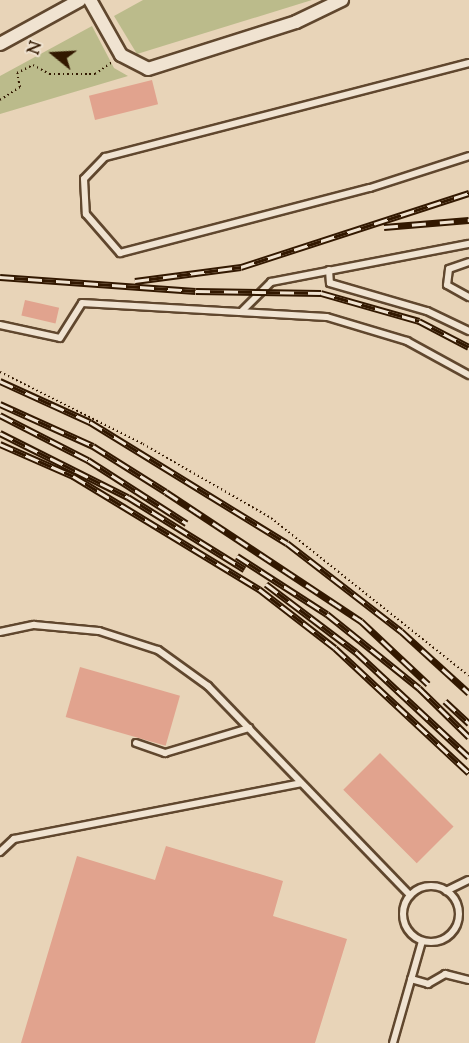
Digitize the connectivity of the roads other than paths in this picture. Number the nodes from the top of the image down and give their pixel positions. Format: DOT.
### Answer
graph roads {
  1 [pos="80,0"];
  2 [pos="90,0"];
  3 [pos="342,0"];
  4 [pos="0,44"];
  5 [pos="469,63"];
  6 [pos="469,156"];
  7 [pos="469,244"];
  8 [pos="469,262"];
  9 [pos="329,270"];
  10 [pos="469,297"];
  11 [pos="242,311"];
  12 [pos="0,326"];
  13 [pos="469,331"];
  14 [pos="469,375"];
  15 [pos="0,632"];
  16 [pos="249,728"];
  17 [pos="136,743"];
  18 [pos="301,783"];
  19 [pos="0,852"];
  20 [pos="469,880"];
  21 [pos="446,891"];
  22 [pos="410,895"];
  23 [pos="422,941"];
  24 [pos="411,979"];
  25 [pos="469,980"];
  26 [pos="393,1043"];
  1 -- 4 [label="street"];
  2 -- 3 [label="street"];
  5 -- 6 [label="lane"];
  7 -- 9 [label="lane"];
  8 -- 10 [label="lane"];
  9 -- 11 [label="lane"];
  9 -- 13 [label="lane"];
  11 -- 12 [label="lane"];
  11 -- 14 [label="lane"];
  15 -- 16 [label="lane"];
  16 -- 17 [label="lane"];
  16 -- 18 [label="lane"];
  18 -- 19 [label="lane"];
  18 -- 22 [label="lane"];
  20 -- 21 [label="lane"];
  21 -- 22 [label="lane"];
  21 -- 23 [label="lane"];
  22 -- 23 [label="lane"];
  23 -- 24 [label="lane"];
  24 -- 25 [label="lane"];
  24 -- 26 [label="lane"];
}
